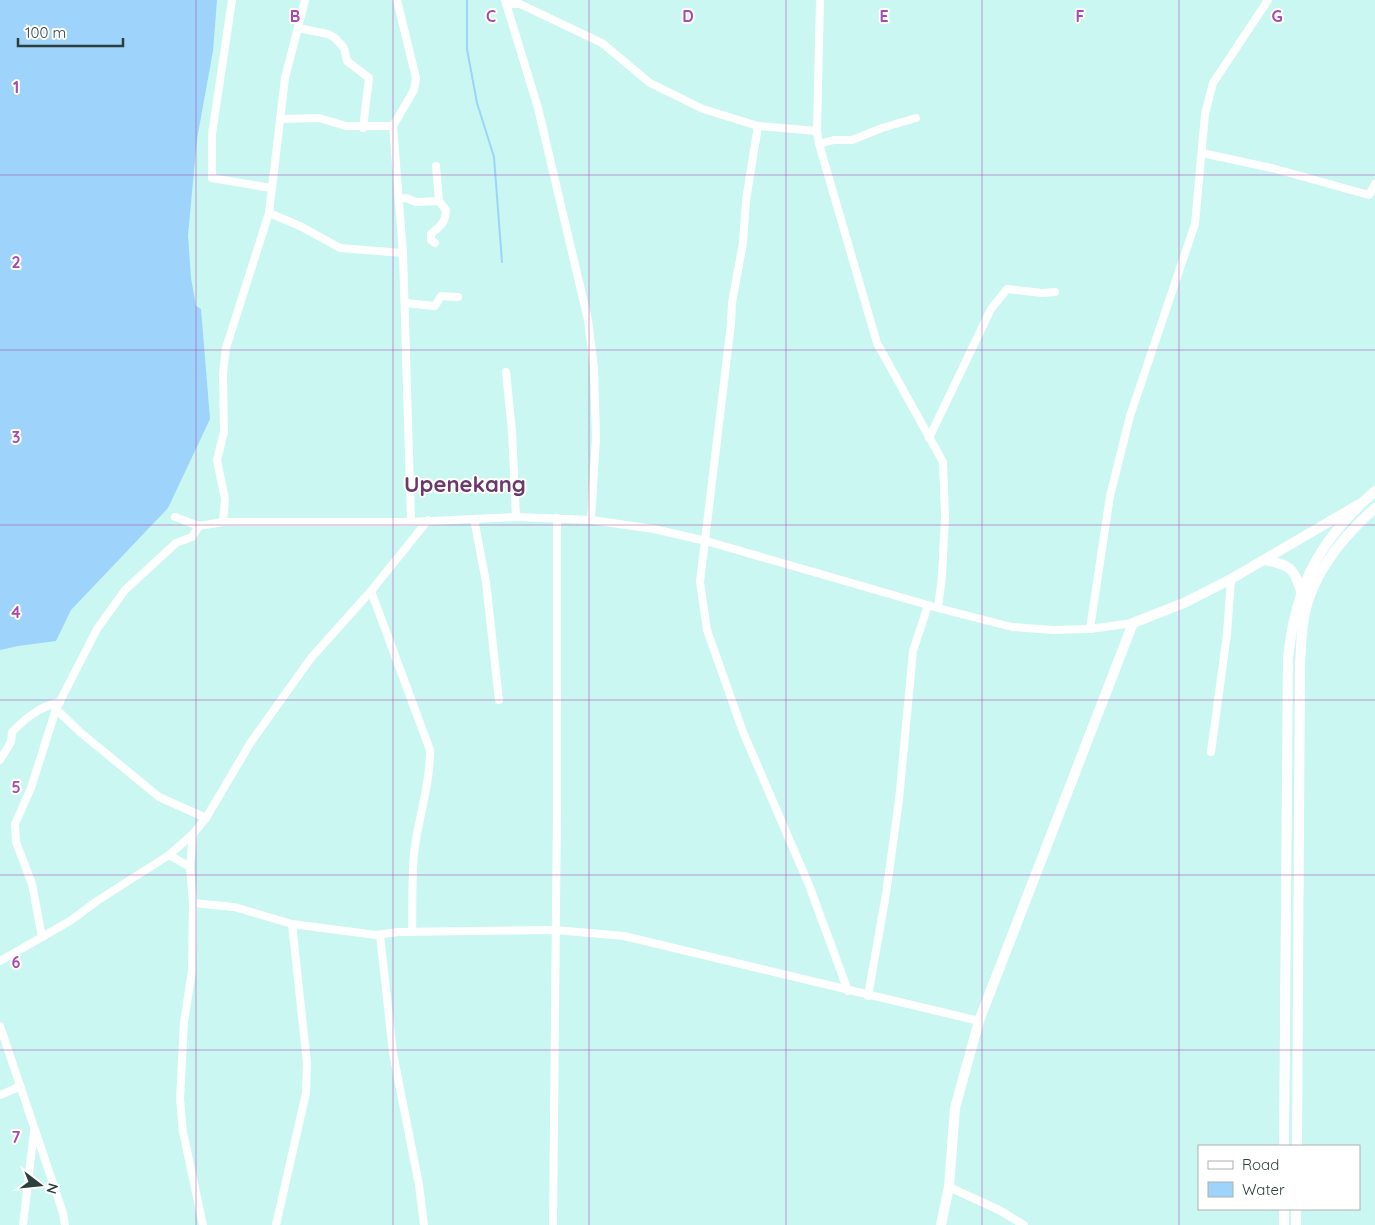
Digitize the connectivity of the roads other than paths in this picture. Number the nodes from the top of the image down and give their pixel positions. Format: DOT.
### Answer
graph roads {
  1 [pos="232,0"];
  2 [pos="305,0"];
  3 [pos="397,0"];
  4 [pos="820,0"];
  5 [pos="1268,0"];
  6 [pos="506,2"];
  7 [pos="298,28"];
  8 [pos="280,118"];
  9 [pos="916,118"];
  10 [pos="393,126"];
  11 [pos="758,126"];
  12 [pos="363,128"];
  13 [pos="817,131"];
  14 [pos="819,144"];
  15 [pos="1202,153"];
  16 [pos="436,166"];
  17 [pos="1375,184"];
  18 [pos="271,188"];
  19 [pos="399,199"];
  20 [pos="439,201"];
  21 [pos="269,212"];
  22 [pos="435,243"];
  23 [pos="403,253"];
  24 [pos="1054,292"];
  25 [pos="458,297"];
  26 [pos="405,303"];
  27 [pos="506,372"];
  28 [pos="930,438"];
  29 [pos="1375,491"];
  30 [pos="1362,502"];
  31 [pos="1375,508"];
  32 [pos="175,517"];
  33 [pos="516,517"];
  34 [pos="557,518"];
  35 [pos="474,519"];
  36 [pos="428,520"];
  37 [pos="591,520"];
  38 [pos="223,522"];
  39 [pos="411,522"];
  40 [pos="199,526"];
  41 [pos="706,542"];
  42 [pos="1265,560"];
  43 [pos="1231,579"];
  44 [pos="371,590"];
  45 [pos="1301,591"];
  46 [pos="928,605"];
  47 [pos="938,608"];
  48 [pos="1133,623"];
  49 [pos="1090,629"];
  50 [pos="499,700"];
  51 [pos="58,706"];
  52 [pos="1301,726"];
  53 [pos="1288,735"];
  54 [pos="1211,752"];
  55 [pos="0,760"];
  56 [pos="206,818"];
  57 [pos="193,834"];
  58 [pos="169,855"];
  59 [pos="190,867"];
  60 [pos="193,903"];
  61 [pos="292,924"];
  62 [pos="555,930"];
  63 [pos="412,932"];
  64 [pos="380,935"];
  65 [pos="42,937"];
  66 [pos="0,962"];
  67 [pos="848,991"];
  68 [pos="868,996"];
  69 [pos="979,1021"];
  70 [pos="0,1026"];
  71 [pos="19,1087"];
  72 [pos="0,1095"];
  73 [pos="34,1129"];
  74 [pos="1284,1145"];
  75 [pos="1297,1145"];
  76 [pos="949,1187"];
  77 [pos="1284,1210"];
  78 [pos="1296,1210"];
  79 [pos="23,1225"];
  80 [pos="65,1225"];
  81 [pos="203,1225"];
  82 [pos="276,1225"];
  83 [pos="424,1225"];
  84 [pos="553,1225"];
  85 [pos="941,1225"];
  86 [pos="1024,1225"];
  87 [pos="1284,1225"];
  88 [pos="1296,1225"];
  1 -- 18 [label="street"];
  2 -- 7 [label="street"];
  3 -- 10 [label="street"];
  4 -- 13 [label="street"];
  5 -- 15 [label="street"];
  6 -- 11 [label="street"];
  6 -- 37 [label="street"];
  7 -- 8 [label="street"];
  7 -- 12 [label="street"];
  8 -- 12 [label="street"];
  8 -- 18 [label="street"];
  9 -- 14 [label="street"];
  10 -- 12 [label="street"];
  10 -- 19 [label="street"];
  11 -- 13 [label="street"];
  11 -- 41 [label="street"];
  13 -- 14 [label="street"];
  14 -- 28 [label="street"];
  15 -- 17 [label="street"];
  15 -- 49 [label="street"];
  16 -- 20 [label="street"];
  18 -- 21 [label="street"];
  19 -- 20 [label="street"];
  19 -- 23 [label="street"];
  20 -- 22 [label="street"];
  21 -- 23 [label="street"];
  21 -- 38 [label="street"];
  23 -- 26 [label="street"];
  24 -- 28 [label="street"];
  25 -- 26 [label="street"];
  26 -- 39 [label="street"];
  27 -- 33 [label="street"];
  28 -- 47 [label="street"];
  29 -- 30 [label="main road"];
  30 -- 42 [label="main road"];
  30 -- 45 [label="main road"];
  31 -- 52 [label="main road"];
  32 -- 40 [label="street"];
  33 -- 34 [label="street"];
  33 -- 35 [label="street"];
  34 -- 37 [label="street"];
  34 -- 62 [label="street"];
  35 -- 36 [label="street"];
  35 -- 50 [label="street"];
  36 -- 39 [label="street"];
  36 -- 44 [label="street"];
  37 -- 41 [label="street"];
  38 -- 39 [label="street"];
  38 -- 40 [label="street"];
  40 -- 51 [label="street"];
  41 -- 46 [label="street"];
  41 -- 67 [label="street"];
  42 -- 43 [label="main road"];
  42 -- 45 [label="main road"];
  43 -- 48 [label="main road"];
  43 -- 54 [label="street"];
  44 -- 56 [label="street"];
  44 -- 63 [label="street"];
  45 -- 53 [label="main road"];
  46 -- 47 [label="street"];
  46 -- 68 [label="street"];
  47 -- 49 [label="street"];
  48 -- 49 [label="street"];
  48 -- 69 [label="main road"];
  51 -- 55 [label="street"];
  51 -- 56 [label="street"];
  51 -- 65 [label="street"];
  52 -- 53 [label="main road"];
  52 -- 75 [label="main road"];
  53 -- 74 [label="main road"];
  56 -- 57 [label="street"];
  57 -- 58 [label="street"];
  57 -- 59 [label="street"];
  58 -- 59 [label="street"];
  58 -- 65 [label="street"];
  59 -- 60 [label="street"];
  60 -- 61 [label="street"];
  60 -- 81 [label="street"];
  61 -- 64 [label="street"];
  61 -- 82 [label="street"];
  62 -- 63 [label="street"];
  62 -- 67 [label="street"];
  62 -- 84 [label="street"];
  63 -- 64 [label="street"];
  64 -- 83 [label="street"];
  65 -- 66 [label="street"];
  67 -- 68 [label="street"];
  68 -- 69 [label="street"];
  69 -- 76 [label="main road"];
  70 -- 71 [label="street"];
  71 -- 72 [label="street"];
  71 -- 73 [label="street"];
  73 -- 79 [label="street"];
  73 -- 80 [label="street"];
  76 -- 85 [label="main road"];
  76 -- 86 [label="street"];
  77 -- 87 [label="main road"];
  78 -- 88 [label="main road"];
}
